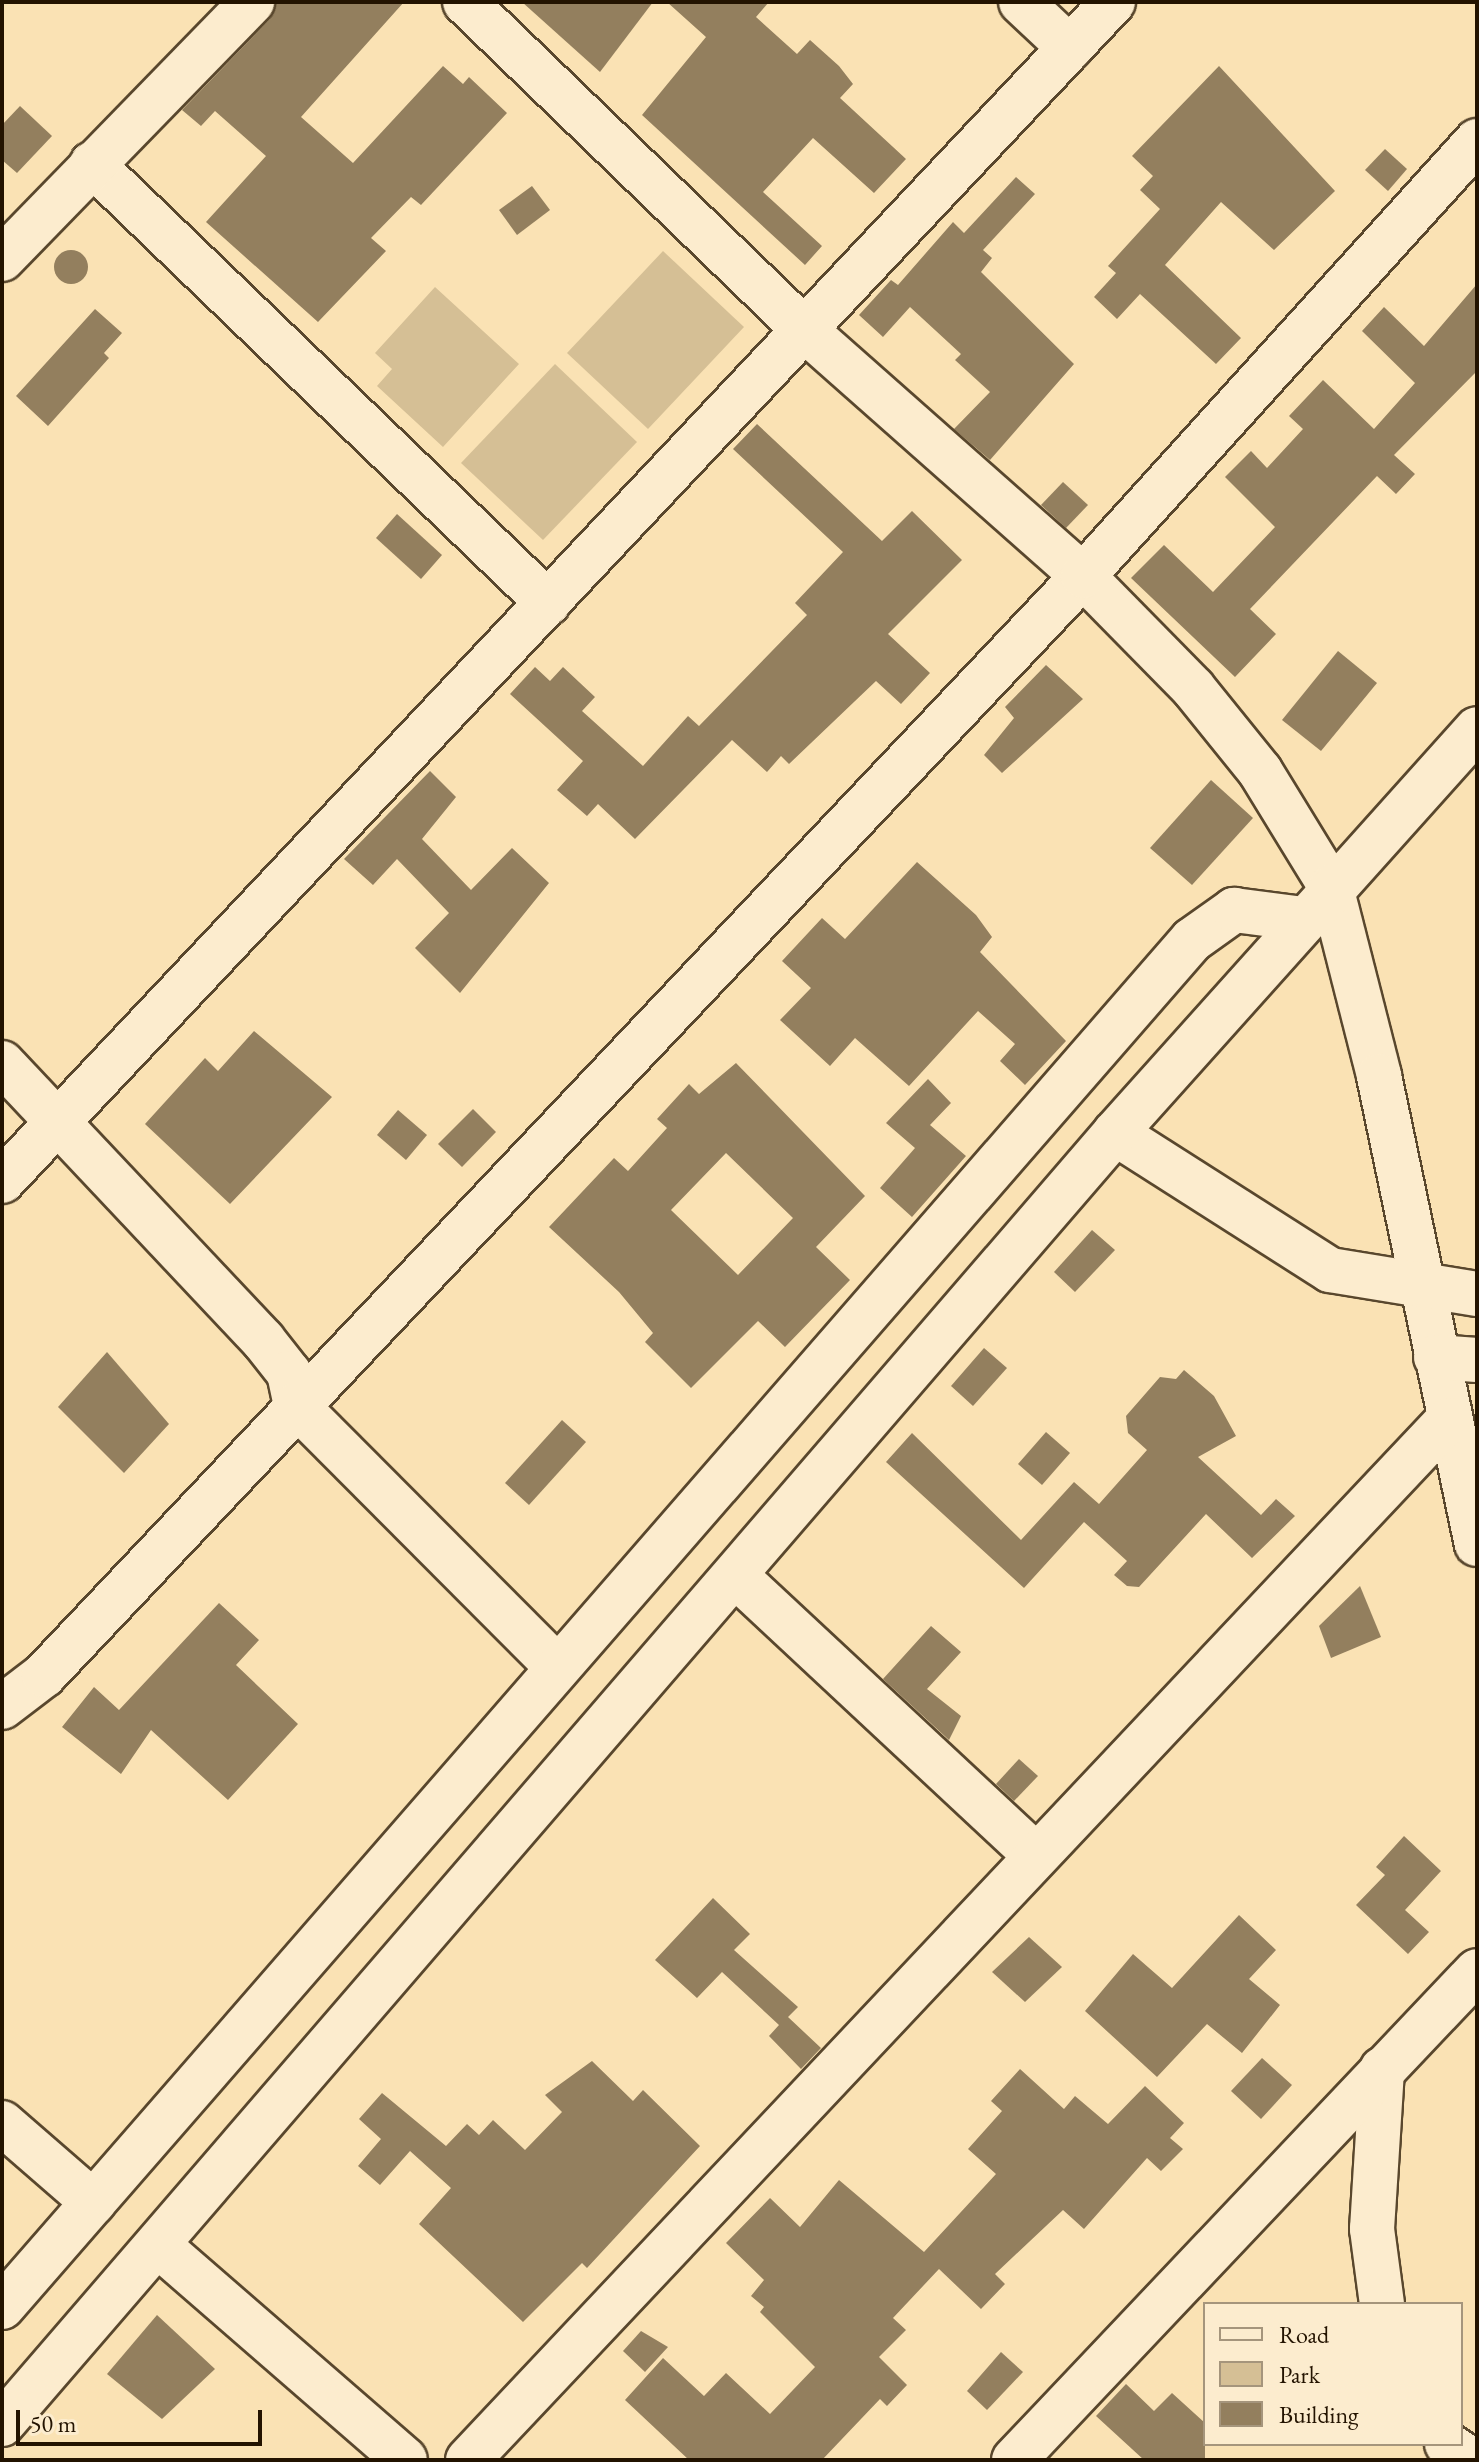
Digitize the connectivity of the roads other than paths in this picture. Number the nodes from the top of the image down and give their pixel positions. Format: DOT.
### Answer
graph roads {
  1 [pos="252,2"];
  2 [pos="465,2"];
  3 [pos="1021,2"];
  4 [pos="1113,2"];
  5 [pos="1070,48"];
  6 [pos="1477,141"];
  7 [pos="92,164"];
  8 [pos="2,259"];
  9 [pos="805,330"];
  10 [pos="1083,576"];
  11 [pos="548,603"];
  12 [pos="1477,729"];
  13 [pos="1317,903"];
  14 [pos="2,1063"];
  15 [pos="61,1118"];
  16 [pos="1115,1133"];
  17 [pos="2,1181"];
  18 [pos="1421,1286"];
  19 [pos="1477,1294"];
  20 [pos="1456,1359"];
  21 [pos="296,1405"];
  22 [pos="1448,1420"];
  23 [pos="1477,1544"];
  24 [pos="736,1576"];
  25 [pos="556,1666"];
  26 [pos="2,1707"];
  27 [pos="1036,1856"];
  28 [pos="1477,1971"];
  29 [pos="1382,2069"];
  30 [pos="2,2123"];
  31 [pos="93,2202"];
  32 [pos="158,2245"];
  33 [pos="1382,2302"];
  34 [pos="2,2307"];
  35 [pos="2,2424"];
  36 [pos="1450,2446"];
  37 [pos="405,2460"];
  38 [pos="468,2460"];
  39 [pos="1014,2460"];
  40 [pos="1471,2460"];
  1 -- 7 [label="street"];
  2 -- 9 [label="street"];
  3 -- 5 [label="street"];
  4 -- 5 [label="street"];
  5 -- 9 [label="street"];
  6 -- 10 [label="street"];
  7 -- 8 [label="street"];
  7 -- 11 [label="street"];
  9 -- 10 [label="street"];
  9 -- 11 [label="street"];
  10 -- 13 [label="street"];
  10 -- 21 [label="street"];
  11 -- 15 [label="street"];
  12 -- 13 [label="street"];
  13 -- 16 [label="street"];
  13 -- 18 [label="street"];
  13 -- 25 [label="street"];
  14 -- 15 [label="street"];
  15 -- 17 [label="street"];
  15 -- 21 [label="street"];
  16 -- 18 [label="street"];
  16 -- 24 [label="street"];
  18 -- 19 [label="street"];
  18 -- 20 [label="street"];
  20 -- 22 [label="street"];
  21 -- 25 [label="street"];
  21 -- 26 [label="street"];
  22 -- 23 [label="street"];
  22 -- 27 [label="street"];
  24 -- 27 [label="street"];
  24 -- 32 [label="street"];
  25 -- 31 [label="street"];
  27 -- 38 [label="street"];
  28 -- 29 [label="street"];
  29 -- 33 [label="street"];
  29 -- 39 [label="street"];
  30 -- 31 [label="street"];
  31 -- 34 [label="street"];
  32 -- 35 [label="street"];
  32 -- 37 [label="street"];
  36 -- 40 [label="street"];
}
